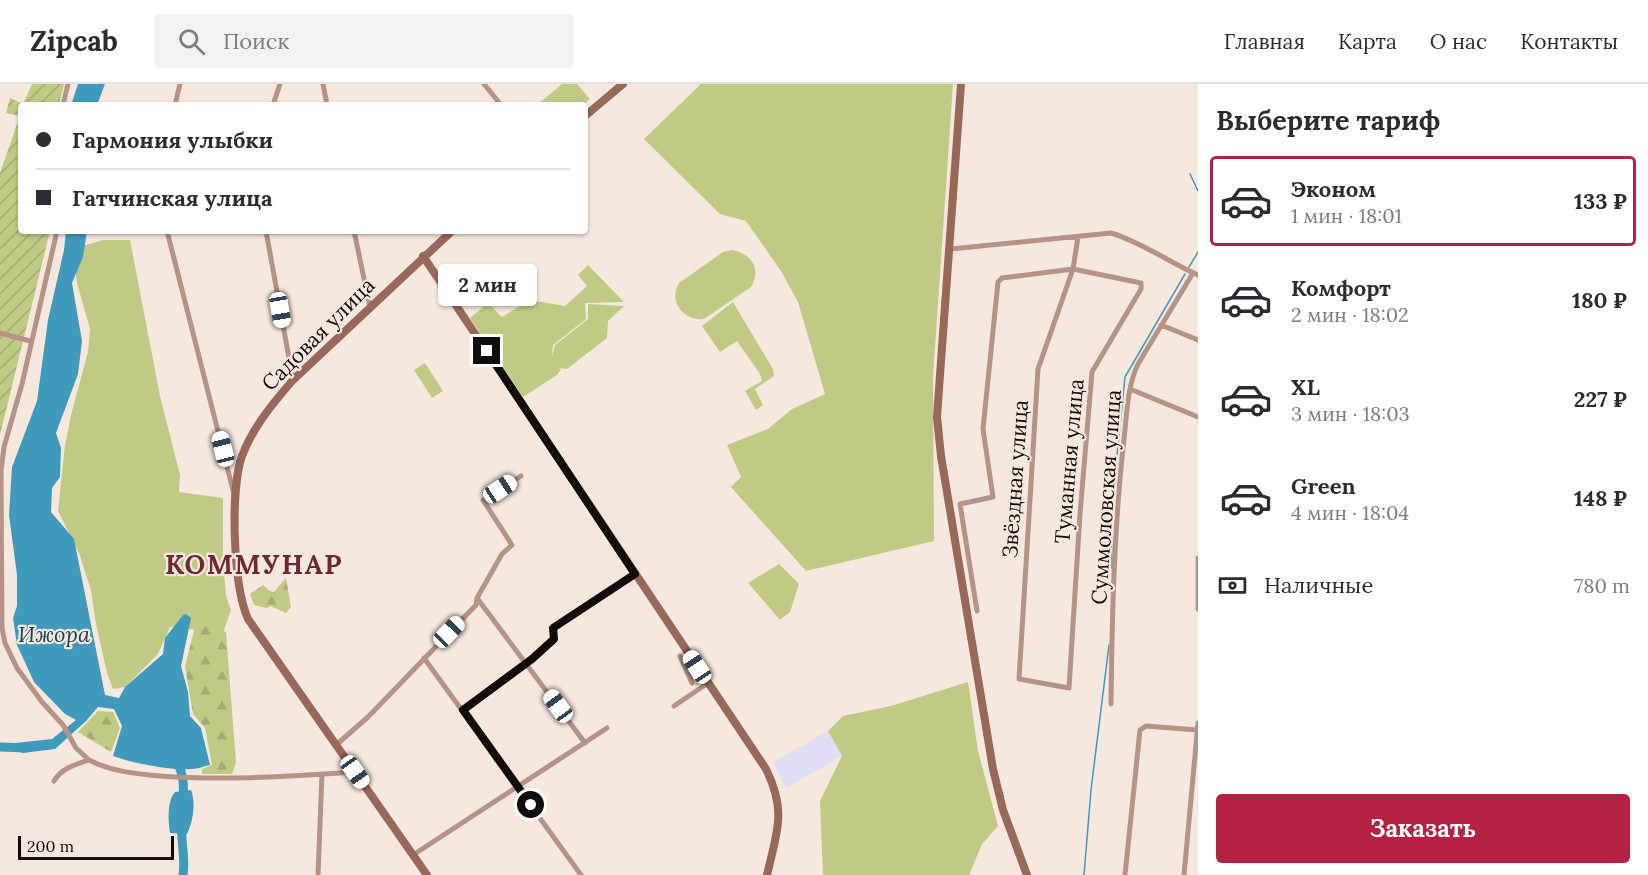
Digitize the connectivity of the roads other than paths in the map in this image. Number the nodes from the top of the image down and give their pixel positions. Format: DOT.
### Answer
graph roads {
  1 [pos="69,84"];
  2 [pos="180,84"];
  3 [pos="280,84"];
  4 [pos="323,84"];
  5 [pos="484,84"];
  6 [pos="623,84"];
  7 [pos="961,84"];
  8 [pos="64,102"];
  9 [pos="176,102"];
  10 [pos="274,102"];
  11 [pos="326,102"];
  12 [pos="499,102"];
  13 [pos="588,113"];
  14 [pos="56,234"];
  15 [pos="168,234"];
  16 [pos="267,234"];
  17 [pos="355,234"];
  18 [pos="449,234"];
  19 [pos="1078,237"];
  20 [pos="951,249"];
  21 [pos="423,256"];
  22 [pos="1072,269"];
  23 [pos="1195,274"];
  24 [pos="370,308"];
  25 [pos="1161,325"];
  26 [pos="0,333"];
  27 [pos="1198,340"];
  28 [pos="30,341"];
  29 [pos="293,380"];
  30 [pos="1130,389"];
  31 [pos="1198,417"];
  32 [pos="521,476"];
  33 [pos="236,498"];
  34 [pos="1198,558"];
  35 [pos="635,574"];
  36 [pos="477,598"];
  37 [pos="1198,609"];
  38 [pos="977,611"];
  39 [pos="680,656"];
  40 [pos="424,658"];
  41 [pos="527,663"];
  42 [pos="692,683"];
  43 [pos="708,684"];
  44 [pos="1069,688"];
  45 [pos="1111,704"];
  46 [pos="674,706"];
  47 [pos="463,710"];
  48 [pos="1198,723"];
  49 [pos="607,728"];
  50 [pos="1197,730"];
  51 [pos="585,743"];
  52 [pos="336,745"];
  53 [pos="89,760"];
  54 [pos="355,772"];
  55 [pos="322,774"];
  56 [pos="54,781"];
  57 [pos="519,788"];
  58 [pos="413,855"];
  59 [pos="318,875"];
  60 [pos="427,875"];
  61 [pos="581,875"];
  62 [pos="767,875"];
  63 [pos="1027,875"];
  64 [pos="1125,875"];
  65 [pos="1184,875"];
  1 -- 8 [label="street"];
  2 -- 9 [label="street"];
  3 -- 10 [label="street"];
  4 -- 11 [label="street"];
  5 -- 12 [label="street"];
  6 -- 13 [label="main road"];
  7 -- 20 [label="main road"];
  14 -- 28 [label="street"];
  15 -- 33 [label="street"];
  16 -- 29 [label="street"];
  17 -- 24 [label="street"];
  18 -- 21 [label="main road, Садовая улица"];
  19 -- 20 [label="street"];
  19 -- 22 [label="street, Звёздная улица"];
  19 -- 23 [label="street"];
  20 -- 63 [label="main road"];
  21 -- 24 [label="main road, Садовая улица"];
  21 -- 35 [label="main road"];
  22 -- 38 [label="street"];
  22 -- 44 [label="street, Звёздная улица"];
  22 -- 44 [label="street, Туманная улица"];
  23 -- 25 [label="street, Суммоловская улица"];
  24 -- 29 [label="main road, Садовая улица"];
  25 -- 27 [label="street"];
  25 -- 30 [label="street, Суммоловская улица"];
  26 -- 28 [label="street"];
  28 -- 53 [label="street"];
  29 -- 33 [label="main road, Садовая улица"];
  30 -- 31 [label="street"];
  30 -- 45 [label="street, Суммоловская улица"];
  32 -- 36 [label="street"];
  33 -- 52 [label="main road, Садовая улица"];
  34 -- 37 [label="street"];
  35 -- 41 [label="street"];
  35 -- 43 [label="main road"];
  36 -- 40 [label="street"];
  36 -- 41 [label="street"];
  39 -- 42 [label="street"];
  40 -- 47 [label="street"];
  40 -- 52 [label="street"];
  41 -- 47 [label="street"];
  41 -- 51 [label="street"];
  43 -- 46 [label="street"];
  43 -- 62 [label="main road"];
  47 -- 57 [label="street"];
  48 -- 50 [label="street"];
  49 -- 51 [label="street"];
  50 -- 64 [label="street"];
  50 -- 65 [label="street"];
  51 -- 57 [label="street"];
  52 -- 54 [label="main road, Садовая улица"];
  53 -- 55 [label="street"];
  53 -- 56 [label="street"];
  54 -- 55 [label="street"];
  54 -- 58 [label="main road, Садовая улица"];
  55 -- 59 [label="street"];
  57 -- 58 [label="street"];
  57 -- 61 [label="street"];
  58 -- 60 [label="main road, Садовая улица"];
}
